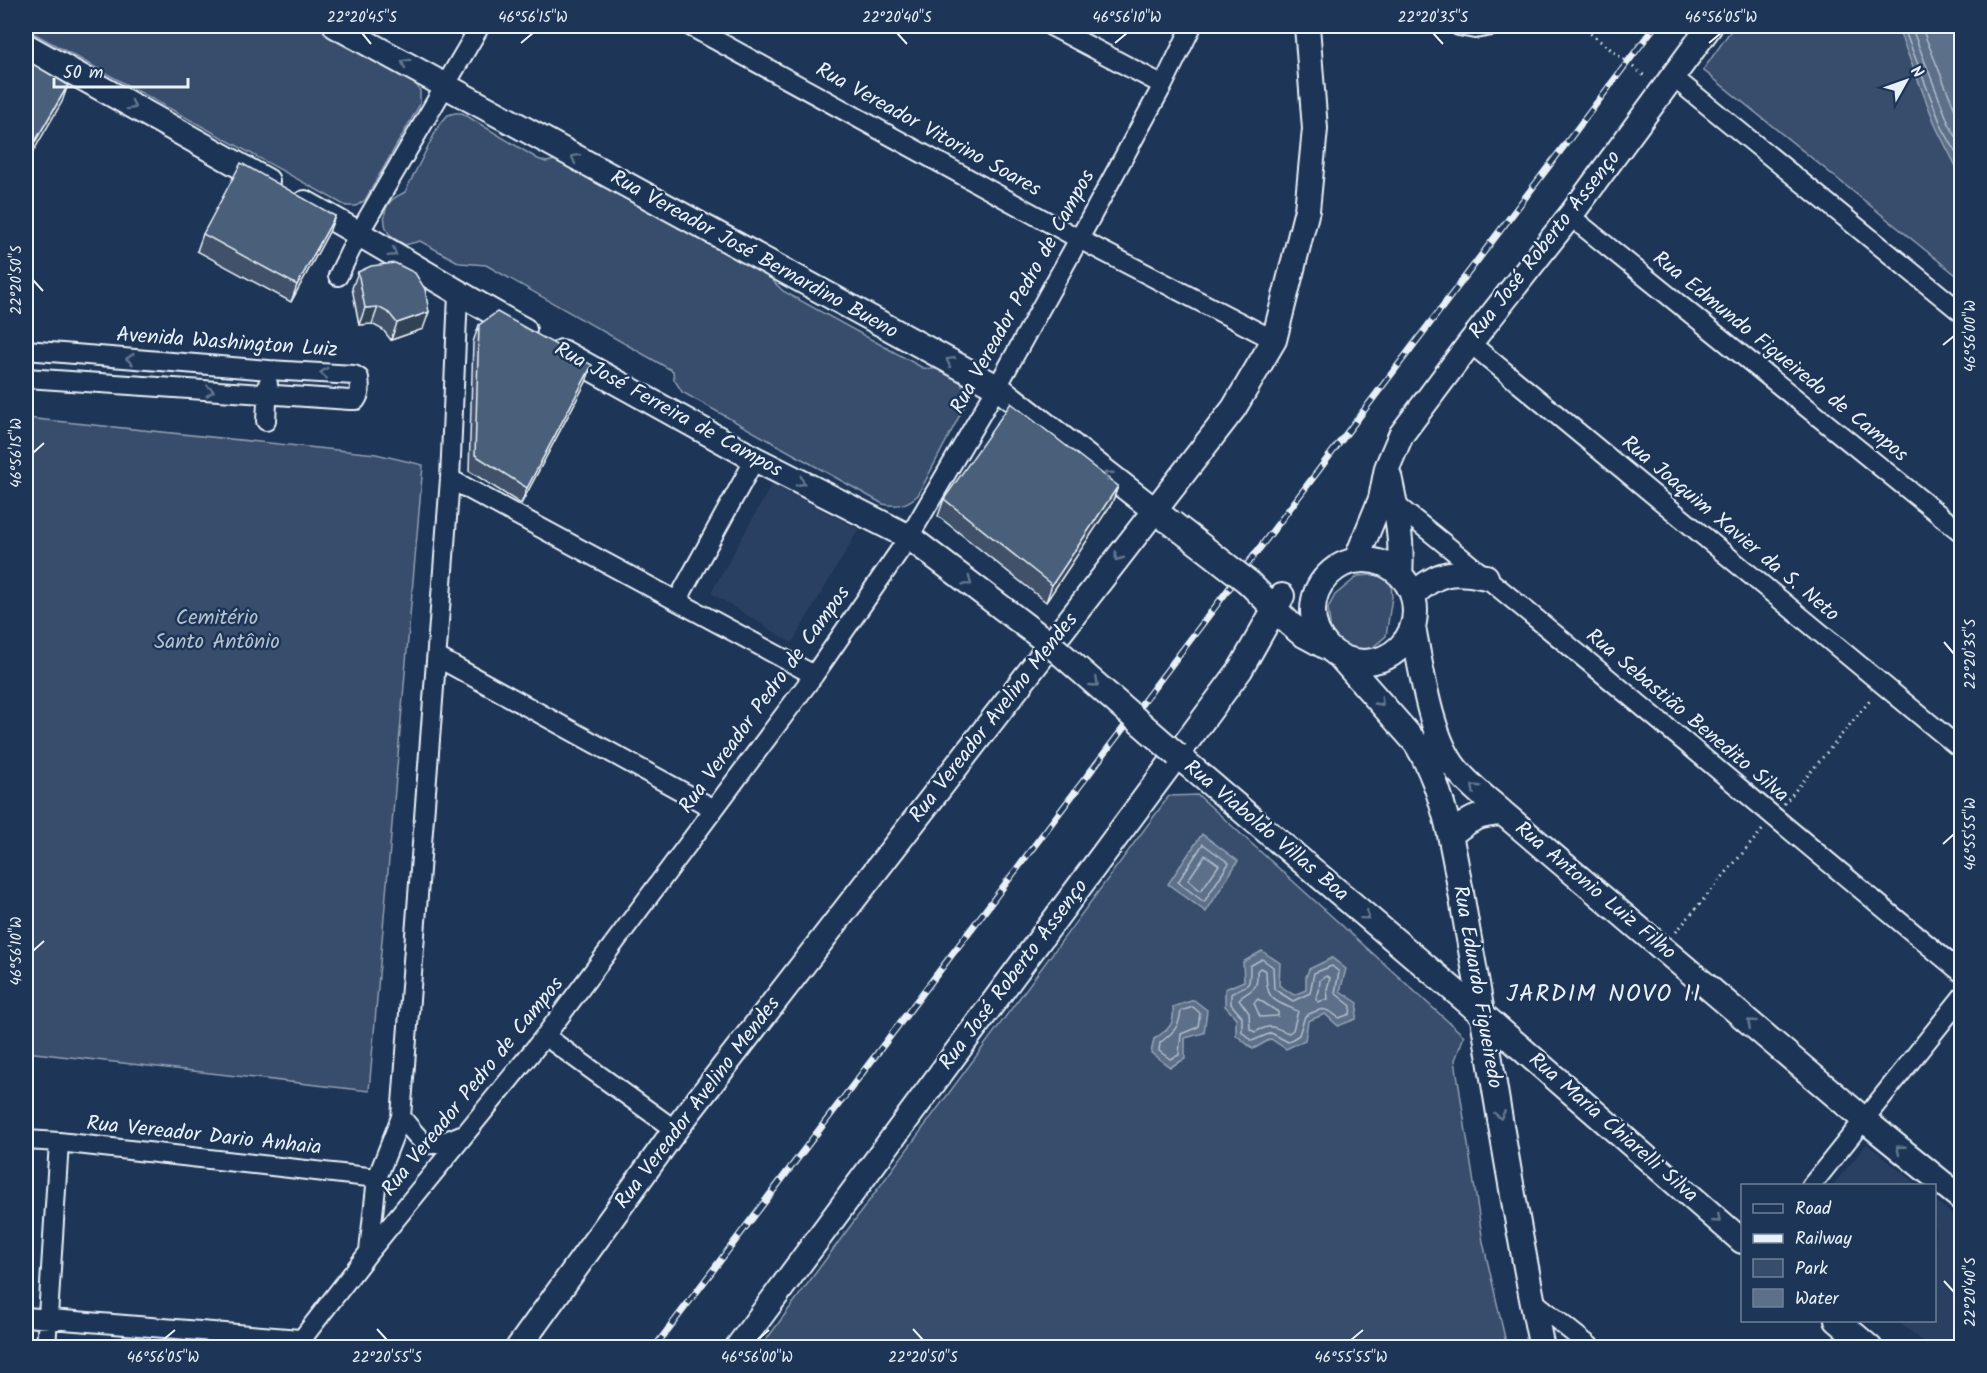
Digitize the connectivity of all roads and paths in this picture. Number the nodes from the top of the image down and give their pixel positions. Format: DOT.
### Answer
graph roads {
  1 [pos="336,26"];
  2 [pos="480,26"];
  3 [pos="690,26"];
  4 [pos="1051,26"];
  5 [pos="1192,26"];
  6 [pos="1307,26"];
  7 [pos="1460,26"];
  8 [pos="1492,26"];
  9 [pos="1581,26"];
  10 [pos="1710,26"];
  11 [pos="26,46"];
  12 [pos="1668,84"];
  13 [pos="444,85"];
  14 [pos="1163,85"];
  15 [pos="1570,216"];
  16 [pos="359,233"];
  17 [pos="1079,239"];
  18 [pos="338,276"];
  19 [pos="458,294"];
  20 [pos="1962,313"];
  21 [pos="1274,340"];
  22 [pos="1470,343"];
  23 [pos="26,350"];
  24 [pos="101,356"];
  25 [pos="269,370"];
  26 [pos="26,378"];
  27 [pos="99,383"];
  28 [pos="997,387"];
  29 [pos="267,396"];
  30 [pos="266,421"];
  31 [pos="755,459"];
  32 [pos="450,479"];
  33 [pos="1388,502"];
  34 [pos="1163,517"];
  35 [pos="1962,533"];
  36 [pos="909,537"];
  37 [pos="1356,560"];
  38 [pos="1400,574"];
  39 [pos="1486,577"];
  40 [pos="1413,595"];
  41 [pos="1314,596"];
  42 [pos="677,601"];
  43 [pos="1278,603"];
  44 [pos="1413,627"];
  45 [pos="1051,645"];
  46 [pos="1334,653"];
  47 [pos="437,657"];
  48 [pos="814,675"];
  49 [pos="1962,750"];
  50 [pos="1177,755"];
  51 [pos="714,809"];
  52 [pos="1503,813"];
  53 [pos="1450,835"];
  54 [pos="1962,973"];
  55 [pos="1962,997"];
  56 [pos="1483,1016"];
  57 [pos="545,1036"];
  58 [pos="401,1117"];
  59 [pos="1864,1119"];
  60 [pos="675,1130"];
  61 [pos="465,1133"];
  62 [pos="26,1140"];
  63 [pos="59,1142"];
  64 [pos="377,1178"];
  65 [pos="1812,1184"];
  66 [pos="1962,1199"];
  67 [pos="1741,1239"];
  68 [pos="369,1252"];
  69 [pos="1532,1299"];
  70 [pos="26,1317"];
  71 [pos="48,1319"];
  72 [pos="298,1343"];
  73 [pos="46,1347"];
  74 [pos="518,1347"];
  75 [pos="737,1347"];
  76 [pos="1542,1347"];
  77 [pos="1592,1347"];
  13 -- 1 [label="main road, Rua Vereador José Bernardino Bueno, one-way"];
  2 -- 13 [label="street"];
  3 -- 17 [label="street, Rua Vereador Vitorino Soares"];
  4 -- 14 [label="street"];
  5 -- 14 [label="street, Rua Vereador Pedro de Campos"];
  6 -- 21 [label="main road, Rua Vereador Avelino Mendes"];
  7 -- 8 [label="street"];
  9 -- 12 [label="path"];
  10 -- 12 [label="main road, Rua José Roberto Assenço"];
  11 -- 16 [label="main road, Rua José Ferreira de Campos, one-way"];
  12 -- 15 [label="main road, Rua José Roberto Assenço"];
  12 -- 20 [label="street"];
  13 -- 16 [label="street"];
  28 -- 13 [label="main road, Rua Vereador José Bernardino Bueno, one-way"];
  14 -- 17 [label="street, Rua Vereador Pedro de Campos"];
  15 -- 22 [label="main road, Rua José Roberto Assenço"];
  15 -- 35 [label="street, Rua Edmundo Figueiredo de Campos"];
  16 -- 18 [label="street"];
  16 -- 19 [label="main road, Rua José Ferreira de Campos, one-way"];
  17 -- 21 [label="street, Rua Vereador Vitorino Soares"];
  17 -- 28 [label="street, Rua Vereador Pedro de Campos"];
  19 -- 31 [label="main road, Rua José Ferreira de Campos"];
  19 -- 32 [label="street"];
  21 -- 34 [label="main road, Rua Vereador Avelino Mendes"];
  22 -- 33 [label="main road, Rua José Roberto Assenço"];
  22 -- 49 [label="street, Rua Joaquim Xavier da S. Neto"];
  23 -- 24 [label="street, Avenida Washington Luiz"];
  25 -- 24 [label="street, Avenida Washington Luiz, one-way"];
  24 -- 27 [label="street"];
  25 -- 29 [label="street"];
  29 -- 25 [label="street, Avenida Washington Luiz, one-way"];
  26 -- 27 [label="street, Avenida Washington Luiz"];
  27 -- 29 [label="street, Avenida Washington Luiz, one-way"];
  34 -- 28 [label="main road, Rua Vereador José Bernardino Bueno, one-way"];
  28 -- 36 [label="street, Rua Vereador Pedro de Campos"];
  29 -- 30 [label="street"];
  31 -- 36 [label="main road, Rua José Ferreira de Campos, one-way"];
  31 -- 42 [label="street"];
  32 -- 42 [label="street"];
  32 -- 47 [label="street"];
  33 -- 37 [label="main road"];
  33 -- 38 [label="main road, Rua José Roberto Assenço"];
  33 -- 39 [label="street, Rua Sebastião Benedito Silva"];
  34 -- 43 [label="main road, Rua Vereador José Bernardino Bueno, bridge"];
  34 -- 45 [label="main road, Rua Vereador Avelino Mendes, one-way"];
  36 -- 45 [label="main road, Rua José Ferreira de Campos, one-way"];
  36 -- 48 [label="street, Rua Vereador Pedro de Campos"];
  37 -- 38 [label="main road"];
  37 -- 41 [label="main road"];
  38 -- 40 [label="main road"];
  39 -- 40 [label="main road"];
  39 -- 54 [label="street, Rua Sebastião Benedito Silva"];
  40 -- 44 [label="main road"];
  41 -- 43 [label="main road"];
  41 -- 46 [label="main road"];
  42 -- 48 [label="street"];
  43 -- 46 [label="main road, Rua Vereador José Bernardino Bueno"];
  43 -- 50 [label="main road, Rua José Roberto Assenço"];
  44 -- 46 [label="main road"];
  52 -- 44 [label="main road, Rua Antonio Luiz Filho, one-way"];
  45 -- 50 [label="main road, Rua Viaboldo Villas Boa, one-way, bridge"];
  45 -- 60 [label="main road, Rua Vereador Avelino Mendes"];
  46 -- 53 [label="main road, Rua Eduardo Figueiredo, one-way"];
  47 -- 51 [label="street"];
  47 -- 58 [label="street"];
  48 -- 51 [label="street, Rua Vereador Pedro de Campos"];
  50 -- 56 [label="main road, Rua Viaboldo Villas Boa, one-way"];
  50 -- 75 [label="main road, Rua José Roberto Assenço"];
  51 -- 57 [label="street, Rua Vereador Pedro de Campos"];
  52 -- 53 [label="main road"];
  59 -- 52 [label="main road, Rua Antonio Luiz Filho, one-way"];
  53 -- 56 [label="main road, Rua Eduardo Figueiredo"];
  55 -- 59 [label="street"];
  56 -- 67 [label="main road, Rua Maria Chiarelli Silva, one-way"];
  56 -- 69 [label="main road, Rua Eduardo Figueiredo, one-way"];
  57 -- 60 [label="street"];
  57 -- 61 [label="street, Rua Vereador Pedro de Campos"];
  58 -- 61 [label="street"];
  58 -- 64 [label="street"];
  59 -- 65 [label="street"];
  66 -- 59 [label="main road, Rua Antonio Luiz Filho, one-way"];
  60 -- 74 [label="main road, Rua Vereador Avelino Mendes"];
  61 -- 68 [label="street, Rua Vereador Pedro de Campos"];
  62 -- 63 [label="street, Rua Vereador Dario Anhaia"];
  63 -- 64 [label="street, Rua Vereador Dario Anhaia"];
  63 -- 71 [label="street"];
  64 -- 68 [label="street"];
  68 -- 72 [label="street, Rua Vereador Pedro de Campos"];
  69 -- 76 [label="main road, Rua Eduardo Figueiredo"];
  69 -- 77 [label="street"];
  70 -- 71 [label="street"];
  71 -- 72 [label="street"];
  71 -- 73 [label="street"];
}
